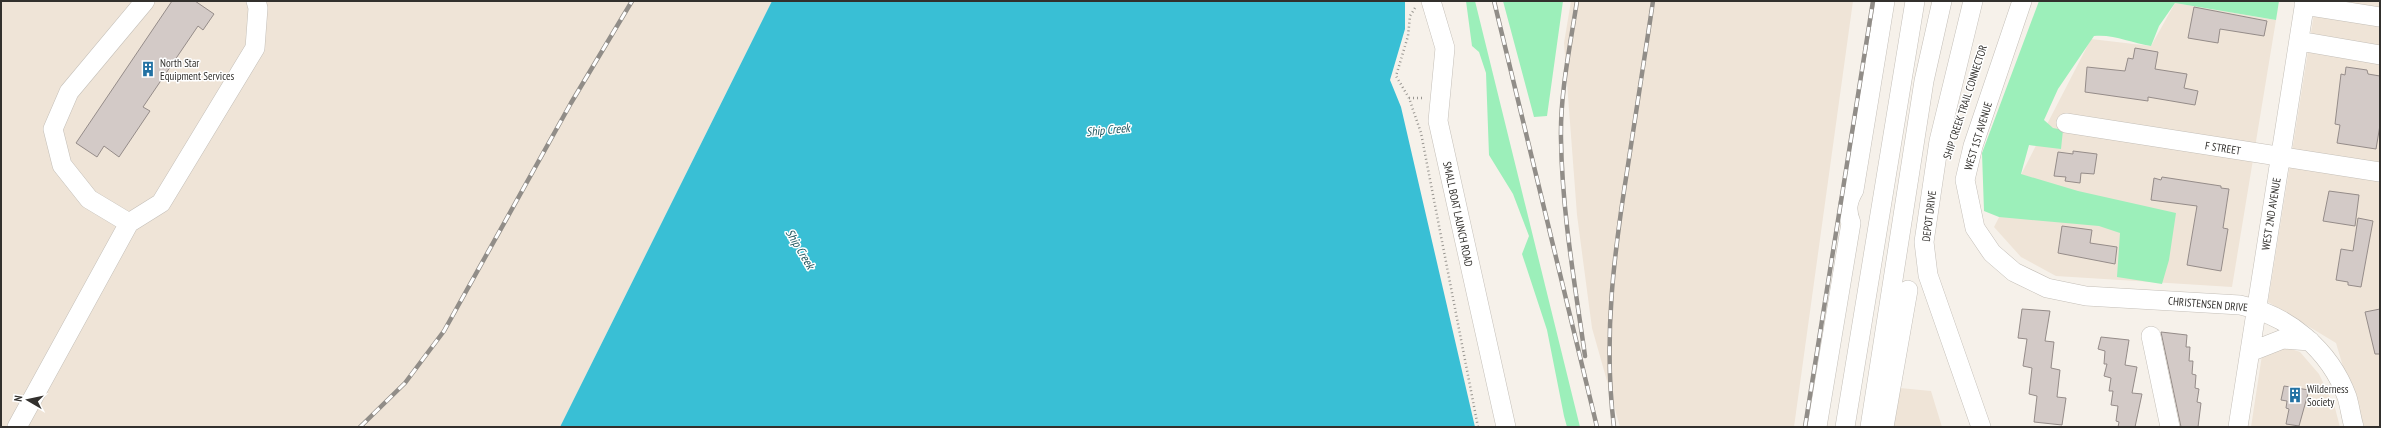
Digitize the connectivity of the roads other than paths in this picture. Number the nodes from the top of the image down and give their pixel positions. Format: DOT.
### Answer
graph roads {
  1 [pos="145,1"];
  2 [pos="256,1"];
  3 [pos="1885,1"];
  4 [pos="1915,1"];
  5 [pos="1942,1"];
  6 [pos="1973,1"];
  7 [pos="2022,1"];
  8 [pos="2304,3"];
  9 [pos="1426,4"];
  10 [pos="2380,17"];
  11 [pos="2299,41"];
  12 [pos="2380,55"];
  13 [pos="2066,122"];
  14 [pos="2279,157"];
  15 [pos="2380,172"];
  16 [pos="129,223"];
  17 [pos="2047,288"];
  18 [pos="1908,290"];
  19 [pos="2256,308"];
  20 [pos="2151,336"];
  21 [pos="2310,341"];
  22 [pos="2250,352"];
  23 [pos="17,427"];
  24 [pos="1506,427"];
  25 [pos="1817,427"];
  26 [pos="1845,427"];
  27 [pos="1870,427"];
  28 [pos="1884,427"];
  29 [pos="1981,427"];
  30 [pos="2170,427"];
  31 [pos="2238,427"];
  32 [pos="2354,427"];
  1 -- 16 [label="street"];
  2 -- 16 [label="street"];
  3 -- 25 [label="street"];
  4 -- 26 [label="street"];
  5 -- 27 [label="street"];
  6 -- 29 [label="street, DEPOT DRIVE"];
  7 -- 17 [label="street, WEST 1ST AVENUE"];
  8 -- 10 [label="street"];
  8 -- 11 [label="street, WEST 2ND AVENUE"];
  9 -- 24 [label="street, SMALL BOAT LAUNCH ROAD"];
  11 -- 12 [label="street"];
  11 -- 14 [label="street, WEST 2ND AVENUE"];
  13 -- 14 [label="street, F STREET"];
  14 -- 15 [label="street, F STREET"];
  14 -- 19 [label="street, WEST 2ND AVENUE"];
  16 -- 23 [label="street"];
  17 -- 19 [label="street, CHRISTENSEN DRIVE"];
  18 -- 28 [label="street"];
  19 -- 21 [label="street, CHRISTENSEN DRIVE"];
  19 -- 22 [label="street, WEST 2ND AVENUE"];
  20 -- 30 [label="street"];
  21 -- 22 [label="street"];
  21 -- 32 [label="street, CHRISTENSEN DRIVE"];
  22 -- 31 [label="street, WEST 2ND AVENUE"];
}
